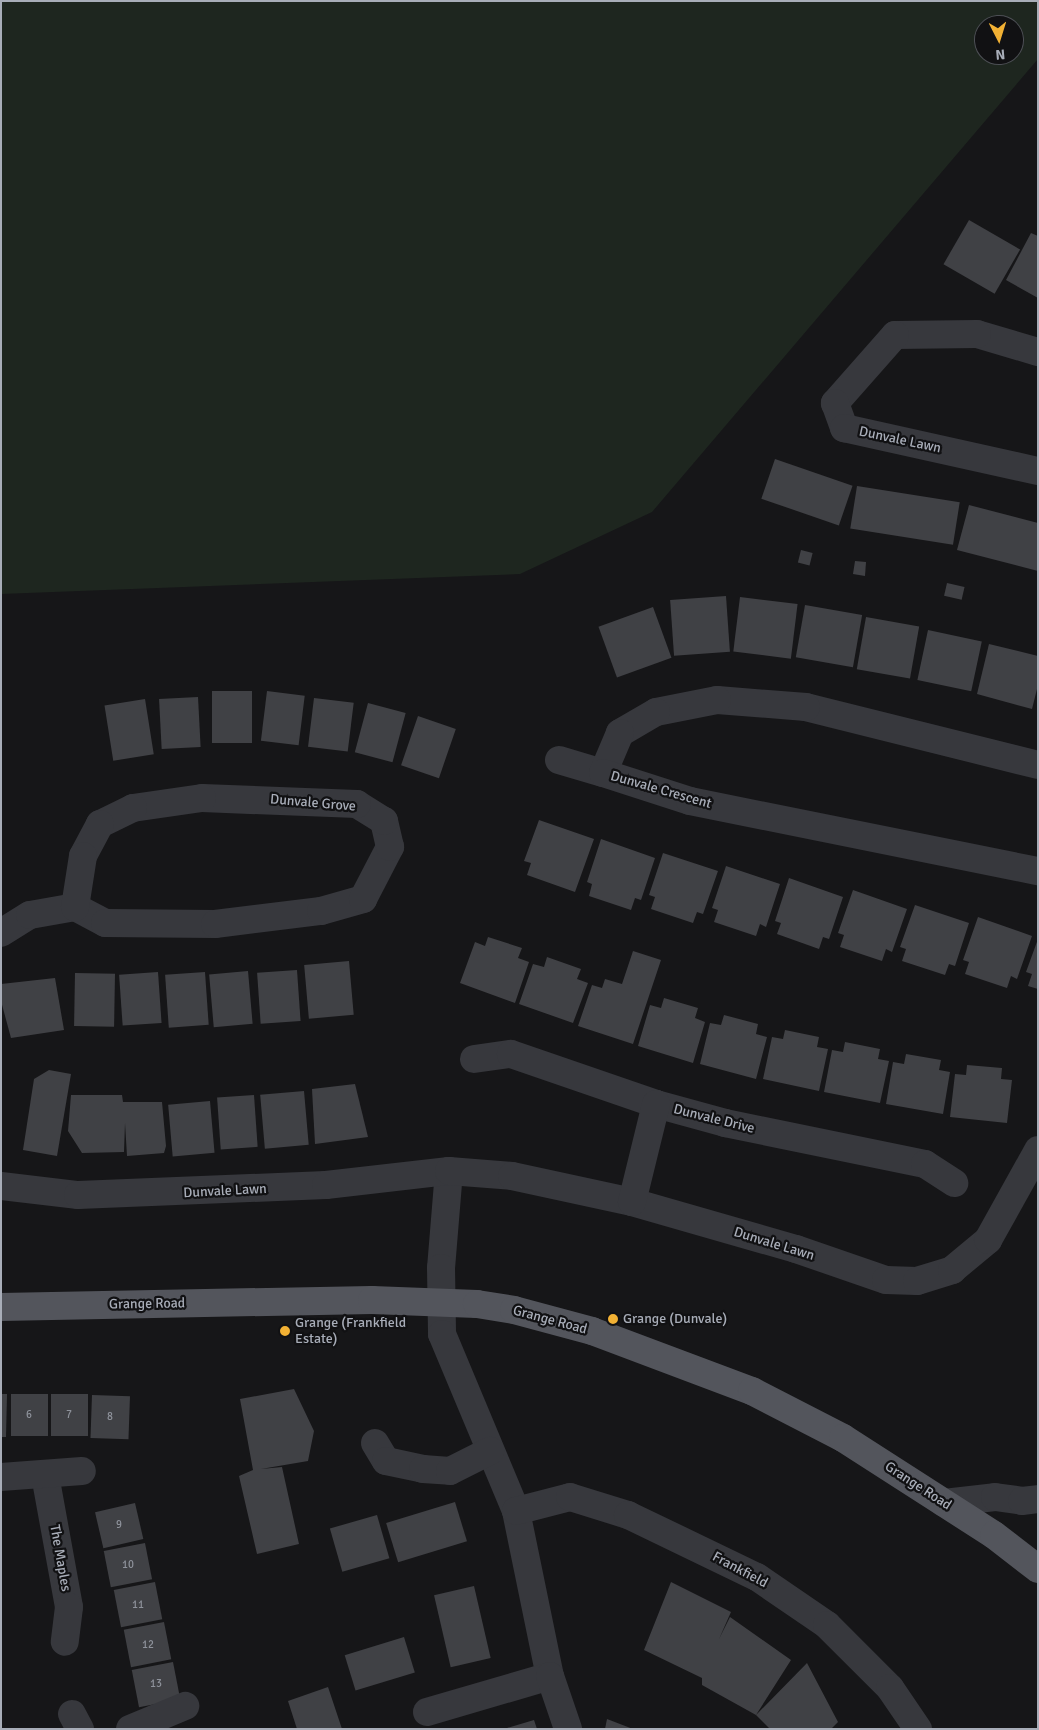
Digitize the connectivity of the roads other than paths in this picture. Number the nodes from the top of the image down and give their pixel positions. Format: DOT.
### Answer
graph roads {
  1 [pos="1038,352"];
  2 [pos="1038,471"];
  3 [pos="559,760"];
  4 [pos="1038,765"];
  5 [pos="603,773"];
  6 [pos="1038,872"];
  7 [pos="75,907"];
  8 [pos="1,932"];
  9 [pos="474,1059"];
  10 [pos="656,1104"];
  11 [pos="1038,1150"];
  12 [pos="449,1171"];
  13 [pos="954,1183"];
  14 [pos="1,1186"];
  15 [pos="632,1202"];
  16 [pos="442,1302"];
  17 [pos="1,1307"];
  18 [pos="375,1443"];
  19 [pos="490,1451"];
  20 [pos="82,1471"];
  21 [pos="45,1475"];
  22 [pos="1,1477"];
  23 [pos="1038,1499"];
  24 [pos="944,1503"];
  25 [pos="516,1511"];
  26 [pos="1038,1569"];
  27 [pos="65,1642"];
  28 [pos="550,1676"];
  29 [pos="185,1706"];
  30 [pos="427,1712"];
  31 [pos="130,1729"];
  32 [pos="568,1729"];
  33 [pos="918,1729"];
  1 -- 2 [label="street, Dunvale Lawn"];
  3 -- 5 [label="street"];
  4 -- 5 [label="street, Dunvale Crescent"];
  5 -- 6 [label="street, Dunvale Crescent"];
  7 -- 7 [label="street, Dunvale Grove"];
  7 -- 8 [label="street"];
  9 -- 10 [label="street, Dunvale Drive"];
  10 -- 13 [label="street, Dunvale Drive"];
  10 -- 15 [label="street"];
  11 -- 15 [label="street, Dunvale Lawn"];
  12 -- 14 [label="street, Dunvale Lawn"];
  12 -- 15 [label="street, Dunvale Lawn"];
  12 -- 16 [label="street"];
  16 -- 17 [label="main road, Grange Road"];
  16 -- 19 [label="street"];
  16 -- 24 [label="main road, Grange Road"];
  18 -- 19 [label="street"];
  19 -- 25 [label="street"];
  20 -- 21 [label="street"];
  21 -- 22 [label="street"];
  21 -- 27 [label="street, The Maples"];
  23 -- 24 [label="street"];
  24 -- 26 [label="main road, Grange Road"];
  25 -- 28 [label="street"];
  25 -- 33 [label="street, Frankfield"];
  28 -- 30 [label="street"];
  28 -- 32 [label="street"];
  29 -- 31 [label="street"];
}
